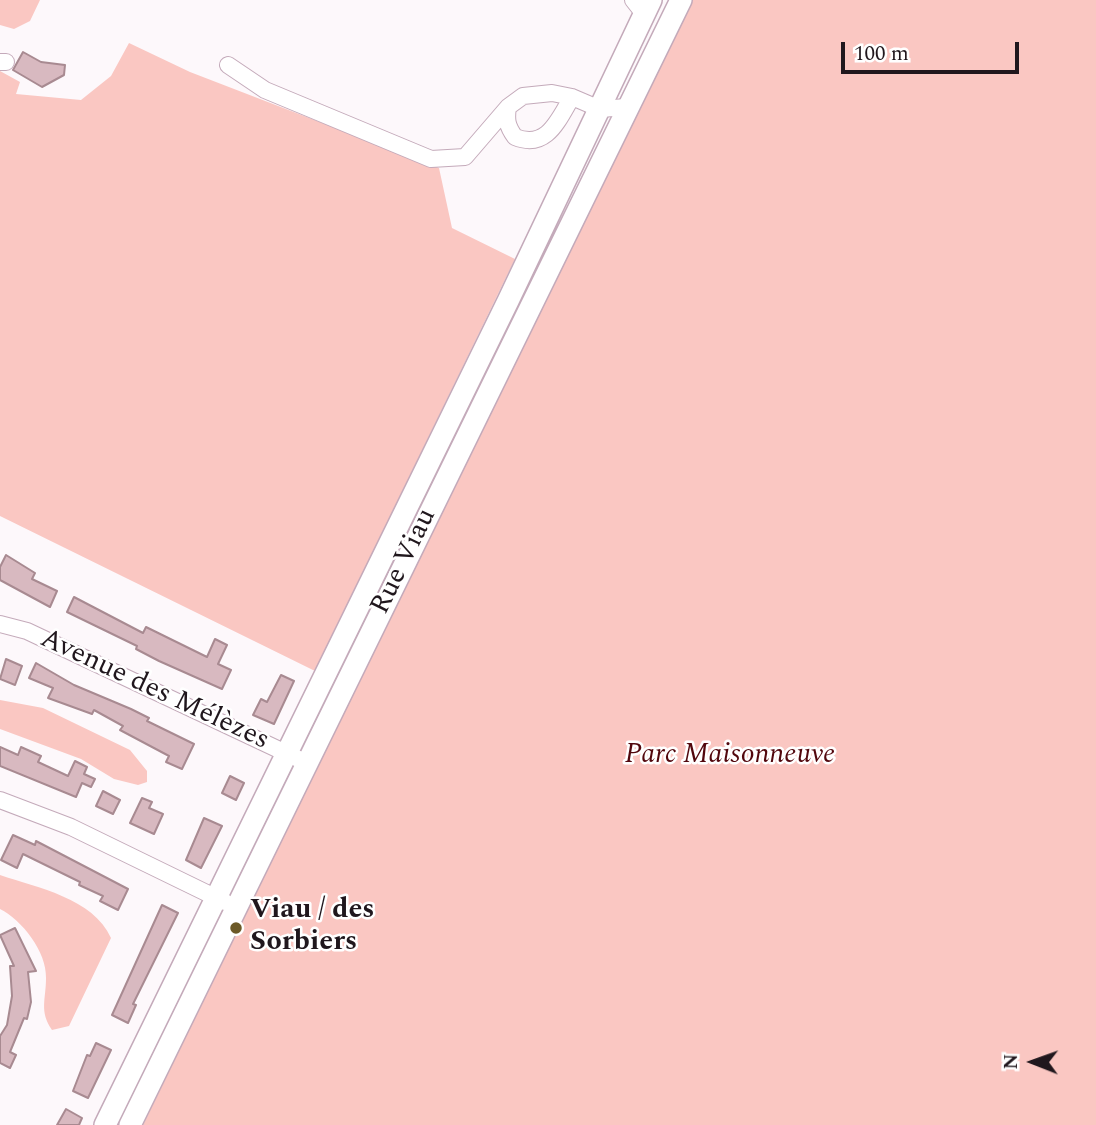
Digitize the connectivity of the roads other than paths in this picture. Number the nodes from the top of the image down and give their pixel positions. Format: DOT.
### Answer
graph roads {
  1 [pos="681,0"];
  2 [pos="642,4"];
  3 [pos="228,65"];
  4 [pos="572,97"];
  5 [pos="508,107"];
  6 [pos="627,107"];
  7 [pos="600,109"];
  8 [pos="0,624"];
  9 [pos="287,754"];
  10 [pos="307,763"];
  11 [pos="0,800"];
  12 [pos="218,898"];
  13 [pos="237,908"];
  14 [pos="105,1125"];
  15 [pos="130,1125"];
  1 -- 6 [label="main road, Rue Viau"];
  2 -- 7 [label="main road, Rue Viau"];
  3 -- 5 [label="street"];
  4 -- 5 [label="street"];
  4 -- 5 [label="street"];
  4 -- 7 [label="street"];
  6 -- 7 [label="street"];
  6 -- 10 [label="main road, Rue Viau"];
  7 -- 9 [label="main road, Rue Viau"];
  8 -- 9 [label="street, Avenue des Mélèzes"];
  9 -- 10 [label="street, Avenue des Mélèzes"];
  9 -- 12 [label="main road, Rue Viau"];
  10 -- 13 [label="main road, Rue Viau"];
  11 -- 12 [label="street"];
  12 -- 13 [label="street"];
  12 -- 14 [label="main road, Rue Viau"];
  13 -- 15 [label="main road, Rue Viau"];
}
